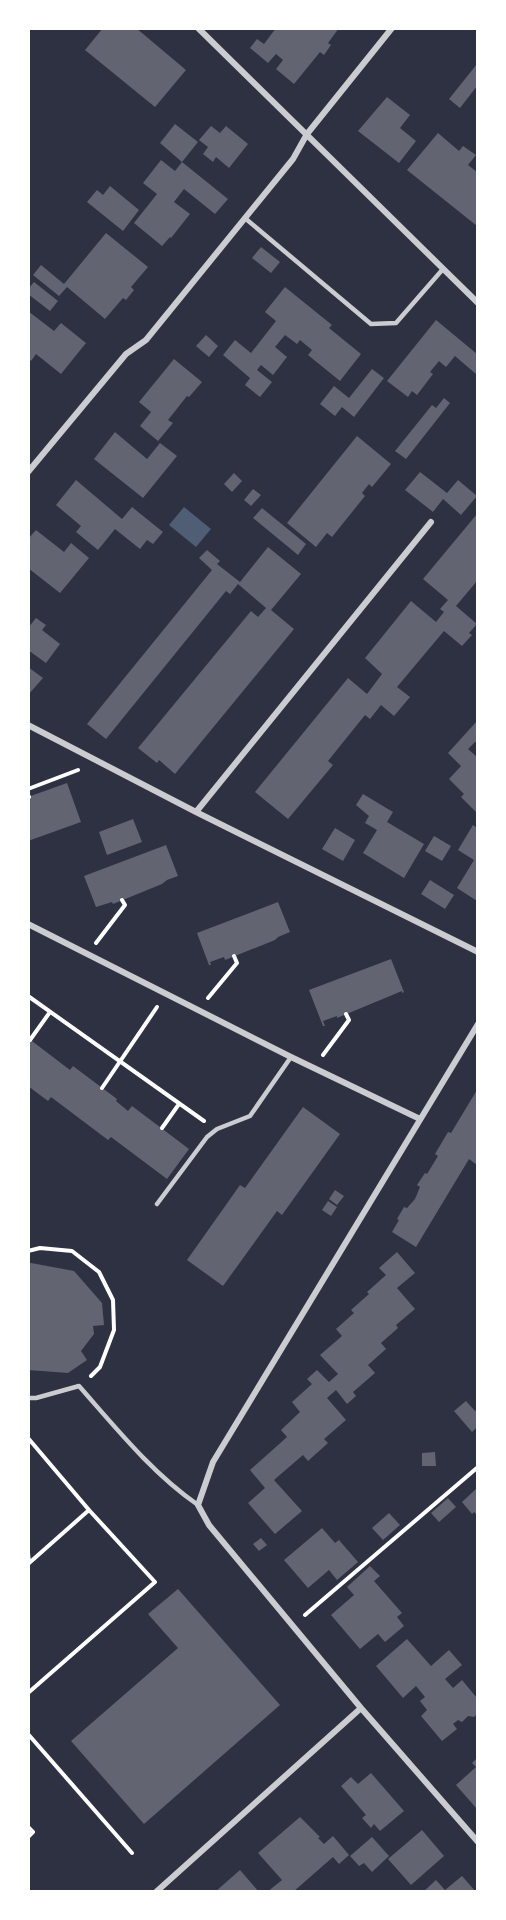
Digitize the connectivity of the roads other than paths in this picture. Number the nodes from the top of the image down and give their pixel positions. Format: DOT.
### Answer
graph roads {
  1 [pos="198,28"];
  2 [pos="392,28"];
  3 [pos="306,134"];
  4 [pos="246,219"];
  5 [pos="443,269"];
  6 [pos="477,303"];
  7 [pos="28,472"];
  8 [pos="431,522"];
  9 [pos="28,724"];
  10 [pos="196,812"];
  11 [pos="28,924"];
  12 [pos="477,952"];
  13 [pos="477,1024"];
  14 [pos="291,1057"];
  15 [pos="420,1119"];
  16 [pos="157,1204"];
  17 [pos="28,1398"];
  18 [pos="198,1505"];
  19 [pos="361,1708"];
  20 [pos="477,1842"];
  21 [pos="156,1892"];
  1 -- 3 [label="street"];
  2 -- 3 [label="street"];
  3 -- 4 [label="street"];
  3 -- 5 [label="street"];
  4 -- 5 [label="lane"];
  4 -- 7 [label="street"];
  5 -- 6 [label="street"];
  8 -- 10 [label="street"];
  9 -- 10 [label="street"];
  10 -- 12 [label="street"];
  11 -- 14 [label="street"];
  13 -- 15 [label="street"];
  14 -- 15 [label="street"];
  14 -- 16 [label="lane"];
  15 -- 18 [label="street"];
  17 -- 18 [label="lane"];
  18 -- 19 [label="street"];
  19 -- 20 [label="street"];
  19 -- 21 [label="street"];
}
